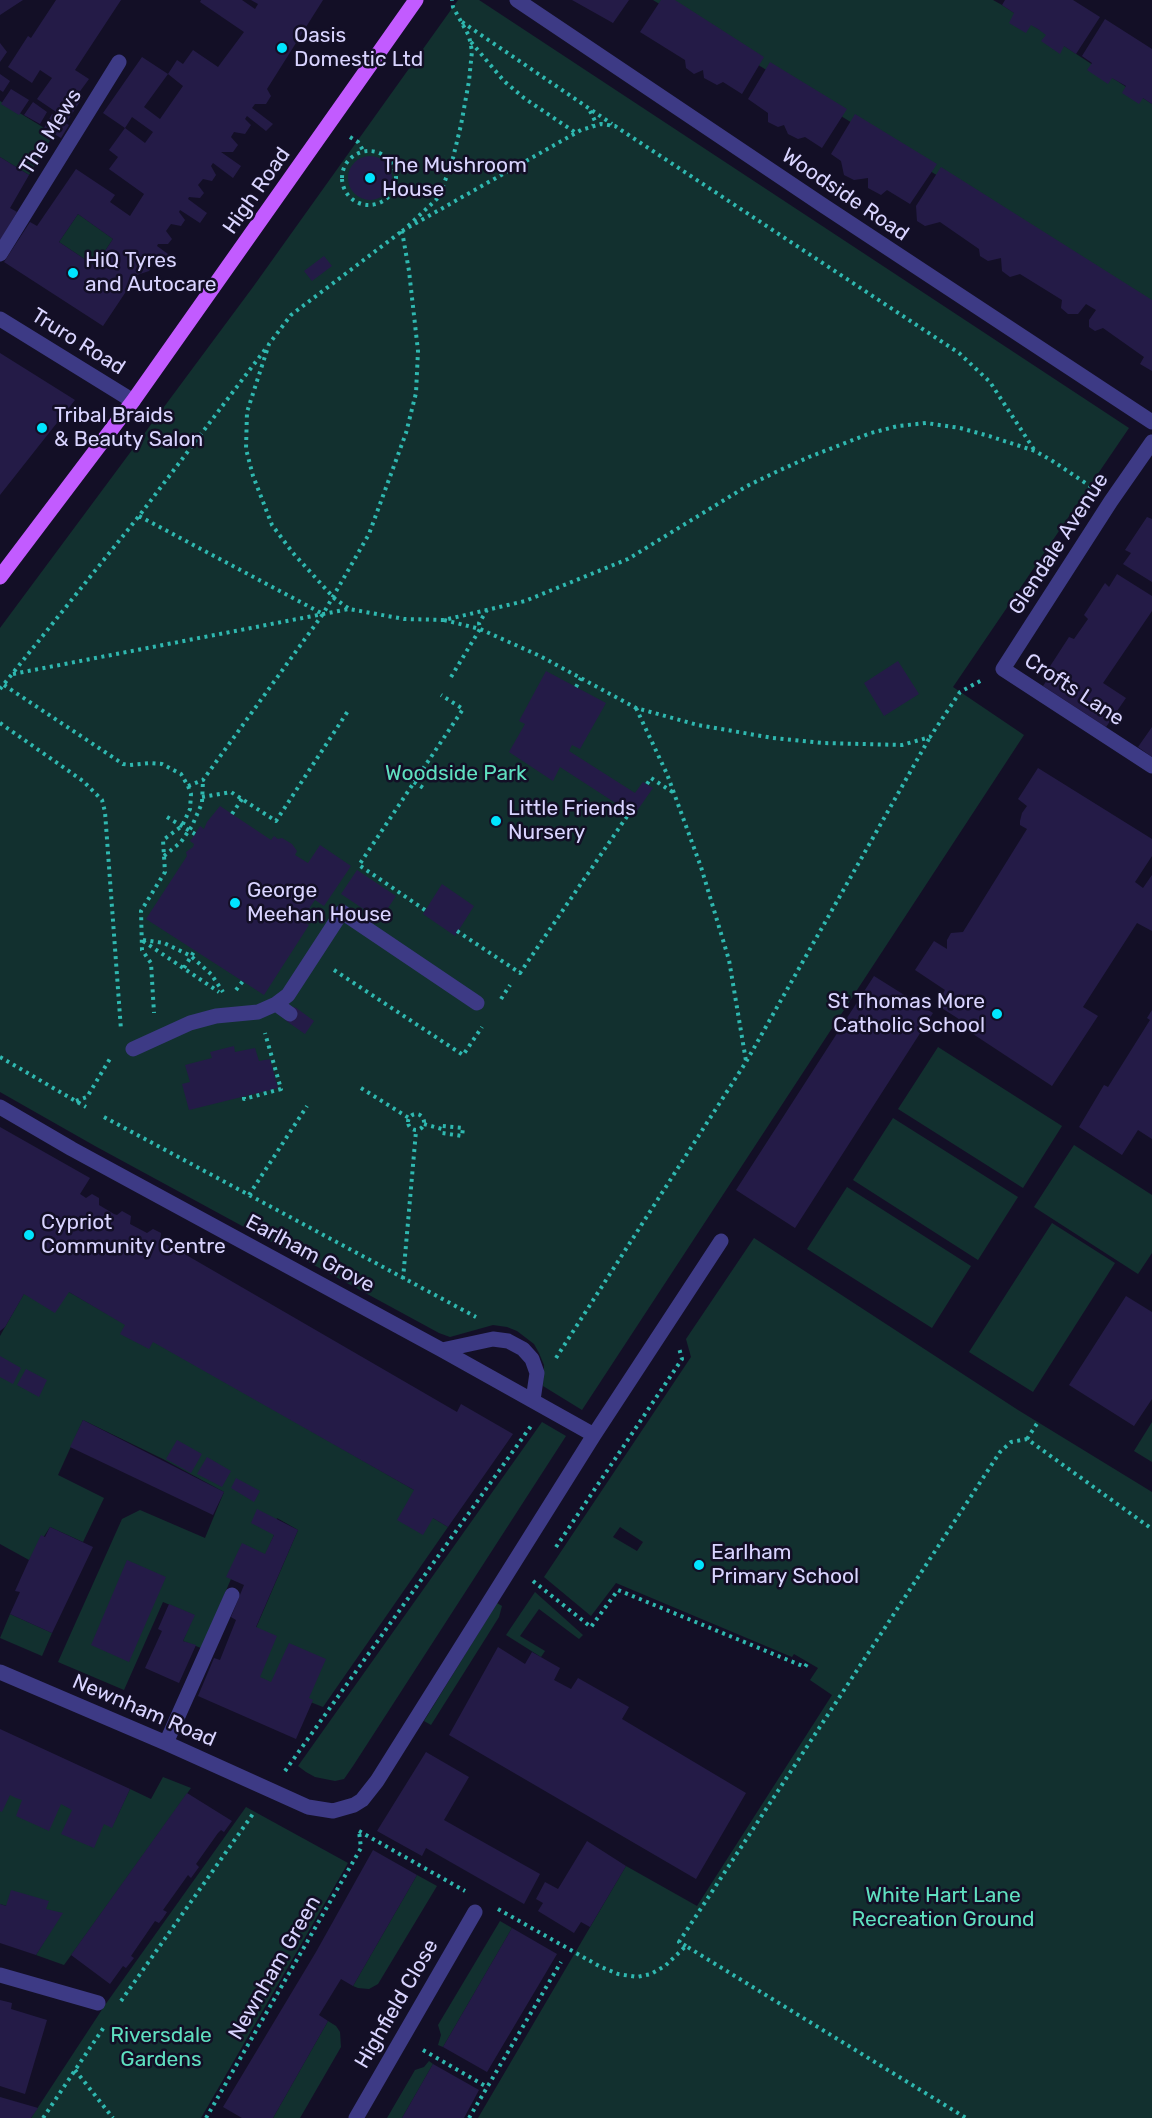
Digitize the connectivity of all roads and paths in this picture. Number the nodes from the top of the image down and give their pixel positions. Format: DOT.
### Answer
graph roads {
  1 [pos="416,0"];
  2 [pos="452,0"];
  3 [pos="517,0"];
  4 [pos="460,20"];
  5 [pos="470,41"];
  6 [pos="119,62"];
  7 [pos="588,107"];
  8 [pos="593,126"];
  9 [pos="615,126"];
  10 [pos="576,133"];
  11 [pos="350,137"];
  12 [pos="364,152"];
  13 [pos="353,192"];
  14 [pos="349,196"];
  15 [pos="402,231"];
  16 [pos="0,254"];
  17 [pos="0,319"];
  18 [pos="269,344"];
  19 [pos="133,401"];
  20 [pos="1152,422"];
  21 [pos="1152,442"];
  22 [pos="1035,451"];
  23 [pos="1111,501"];
  24 [pos="139,516"];
  25 [pos="0,577"];
  26 [pos="334,598"];
  27 [pos="349,609"];
  28 [pos="488,609"];
  29 [pos="323,614"];
  30 [pos="444,620"];
  31 [pos="480,630"];
  32 [pos="1003,669"];
  33 [pos="13,674"];
  34 [pos="451,677"];
  35 [pos="581,678"];
  36 [pos="4,685"];
  37 [pos="576,687"];
  38 [pos="0,689"];
  39 [pos="441,695"];
  40 [pos="636,708"];
  41 [pos="348,711"];
  42 [pos="0,723"];
  43 [pos="930,737"];
  44 [pos="1152,766"];
  45 [pos="203,780"];
  46 [pos="414,782"];
  47 [pos="647,784"];
  48 [pos="188,786"];
  49 [pos="425,789"];
  50 [pos="674,793"];
  51 [pos="202,797"];
  52 [pos="242,799"];
  53 [pos="630,812"];
  54 [pos="232,814"];
  55 [pos="167,817"];
  56 [pos="182,826"];
  57 [pos="189,831"];
  58 [pos="195,834"];
  59 [pos="164,856"];
  60 [pos="425,910"];
  61 [pos="458,931"];
  62 [pos="142,940"];
  63 [pos="195,950"];
  64 [pos="192,956"];
  65 [pos="314,956"];
  66 [pos="184,968"];
  67 [pos="510,985"];
  68 [pos="477,1003"];
  69 [pos="498,1003"];
  70 [pos="276,1004"];
  71 [pos="258,1012"];
  72 [pos="290,1014"];
  73 [pos="154,1018"];
  74 [pos="487,1020"];
  75 [pos="121,1034"];
  76 [pos="116,1047"];
  77 [pos="133,1049"];
  78 [pos="0,1057"];
  79 [pos="746,1062"];
  80 [pos="361,1088"];
  81 [pos="244,1096"];
  82 [pos="76,1101"];
  83 [pos="307,1106"];
  84 [pos="0,1107"];
  85 [pos="86,1107"];
  86 [pos="104,1117"];
  87 [pos="409,1118"];
  88 [pos="424,1124"];
  89 [pos="442,1129"];
  90 [pos="416,1131"];
  91 [pos="249,1195"];
  92 [pos="721,1240"];
  93 [pos="403,1279"];
  94 [pos="479,1318"];
  95 [pos="442,1350"];
  96 [pos="549,1354"];
  97 [pos="539,1403"];
  98 [pos="1038,1422"];
  99 [pos="594,1435"];
  100 [pos="1027,1439"];
  101 [pos="1152,1529"];
  102 [pos="533,1581"];
  103 [pos="232,1595"];
  104 [pos="808,1662"];
  105 [pos="0,1672"];
  106 [pos="166,1743"];
  107 [pos="282,1775"];
  108 [pos="256,1809"];
  109 [pos="472,1894"];
  110 [pos="493,1906"];
  111 [pos="475,1912"];
  112 [pos="686,1946"];
  113 [pos="561,1962"];
  114 [pos="0,1975"];
  115 [pos="98,2003"];
  116 [pos="116,2009"];
  117 [pos="110,2018"];
  118 [pos="402,2038"];
  119 [pos="75,2070"];
  120 [pos="487,2087"];
  121 [pos="43,2118"];
  122 [pos="114,2118"];
  123 [pos="206,2118"];
  124 [pos="356,2118"];
  125 [pos="469,2118"];
  126 [pos="966,2118"];
  1 -- 19 [label="main road, High Road"];
  2 -- 4 [label="path"];
  3 -- 20 [label="street, Woodside Road"];
  4 -- 5 [label="path"];
  4 -- 7 [label="path"];
  5 -- 10 [label="path"];
  5 -- 15 [label="path"];
  6 -- 16 [label="street, The Mews"];
  7 -- 8 [label="path"];
  7 -- 9 [label="path"];
  8 -- 9 [label="path"];
  8 -- 10 [label="path"];
  9 -- 22 [label="path"];
  10 -- 15 [label="path"];
  11 -- 12 [label="path"];
  12 -- 14 [label="path"];
  12 -- 14 [label="path"];
  13 -- 14 [label="path"];
  15 -- 18 [label="path"];
  15 -- 26 [label="path"];
  17 -- 19 [label="street, Truro Road"];
  18 -- 24 [label="path"];
  18 -- 26 [label="path"];
  19 -- 25 [label="main road, High Road"];
  21 -- 23 [label="street, Glendale Avenue"];
  22 -- 23 [label="path"];
  22 -- 28 [label="path"];
  23 -- 32 [label="street, Glendale Avenue"];
  24 -- 29 [label="path"];
  24 -- 33 [label="path"];
  26 -- 27 [label="path"];
  26 -- 29 [label="path"];
  27 -- 29 [label="path"];
  27 -- 30 [label="path"];
  28 -- 30 [label="path"];
  28 -- 31 [label="path"];
  29 -- 33 [label="path"];
  29 -- 45 [label="path"];
  30 -- 31 [label="path"];
  31 -- 34 [label="path"];
  31 -- 35 [label="path"];
  32 -- 43 [label="path"];
  32 -- 44 [label="street, Crofts Lane"];
  33 -- 36 [label="path"];
  35 -- 37 [label="path"];
  35 -- 40 [label="path"];
  36 -- 38 [label="path"];
  36 -- 48 [label="path"];
  39 -- 46 [label="path"];
  40 -- 43 [label="path"];
  40 -- 50 [label="path"];
  41 -- 52 [label="path"];
  42 -- 75 [label="path"];
  43 -- 79 [label="path"];
  45 -- 48 [label="path"];
  45 -- 51 [label="path"];
  46 -- 49 [label="path"];
  46 -- 60 [label="path"];
  47 -- 50 [label="path"];
  48 -- 56 [label="path"];
  50 -- 79 [label="path"];
  51 -- 52 [label="path"];
  51 -- 57 [label="path"];
  52 -- 54 [label="path"];
  53 -- 61 [label="path"];
  55 -- 56 [label="path"];
  56 -- 57 [label="path"];
  56 -- 59 [label="path"];
  57 -- 58 [label="path"];
  57 -- 59 [label="path"];
  59 -- 62 [label="path"];
  62 -- 64 [label="path"];
  62 -- 66 [label="path"];
  62 -- 73 [label="path"];
  63 -- 64 [label="path"];
  64 -- 66 [label="path"];
  64 -- 66 [label="path"];
  65 -- 68 [label="street"];
  65 -- 70 [label="street"];
  65 -- 74 [label="path"];
  67 -- 69 [label="path"];
  70 -- 71 [label="street"];
  70 -- 72 [label="street"];
  71 -- 77 [label="street"];
  71 -- 81 [label="path"];
  76 -- 82 [label="path"];
  78 -- 82 [label="path"];
  79 -- 96 [label="path"];
  80 -- 87 [label="path"];
  82 -- 85 [label="path"];
  83 -- 91 [label="path"];
  84 -- 95 [label="street, Earlham Grove"];
  86 -- 91 [label="path"];
  87 -- 88 [label="path"];
  87 -- 90 [label="path"];
  88 -- 89 [label="path"];
  88 -- 90 [label="path"];
  89 -- 89 [label="path"];
  90 -- 93 [label="path"];
  91 -- 93 [label="path"];
  92 -- 99 [label="street, Newnham Road"];
  93 -- 94 [label="path"];
  95 -- 97 [label="street, Earlham Grove"];
  95 -- 97 [label="street"];
  97 -- 99 [label="street, Earlham Grove"];
  97 -- 107 [label="path"];
  98 -- 100 [label="path"];
  99 -- 106 [label="street, Newnham Road"];
  100 -- 101 [label="path"];
  100 -- 112 [label="path"];
  102 -- 104 [label="path"];
  103 -- 106 [label="street"];
  105 -- 106 [label="street, Newnham Road"];
  108 -- 116 [label="path"];
  109 -- 123 [label="path, Newnham Green"];
  110 -- 112 [label="path"];
  111 -- 118 [label="street, Highfield Close"];
  112 -- 126 [label="path"];
  113 -- 120 [label="path"];
  114 -- 115 [label="street"];
  117 -- 119 [label="path"];
  118 -- 120 [label="path"];
  118 -- 124 [label="street, Highfield Close"];
  119 -- 121 [label="path"];
  119 -- 122 [label="path"];
  120 -- 125 [label="path"];
}
